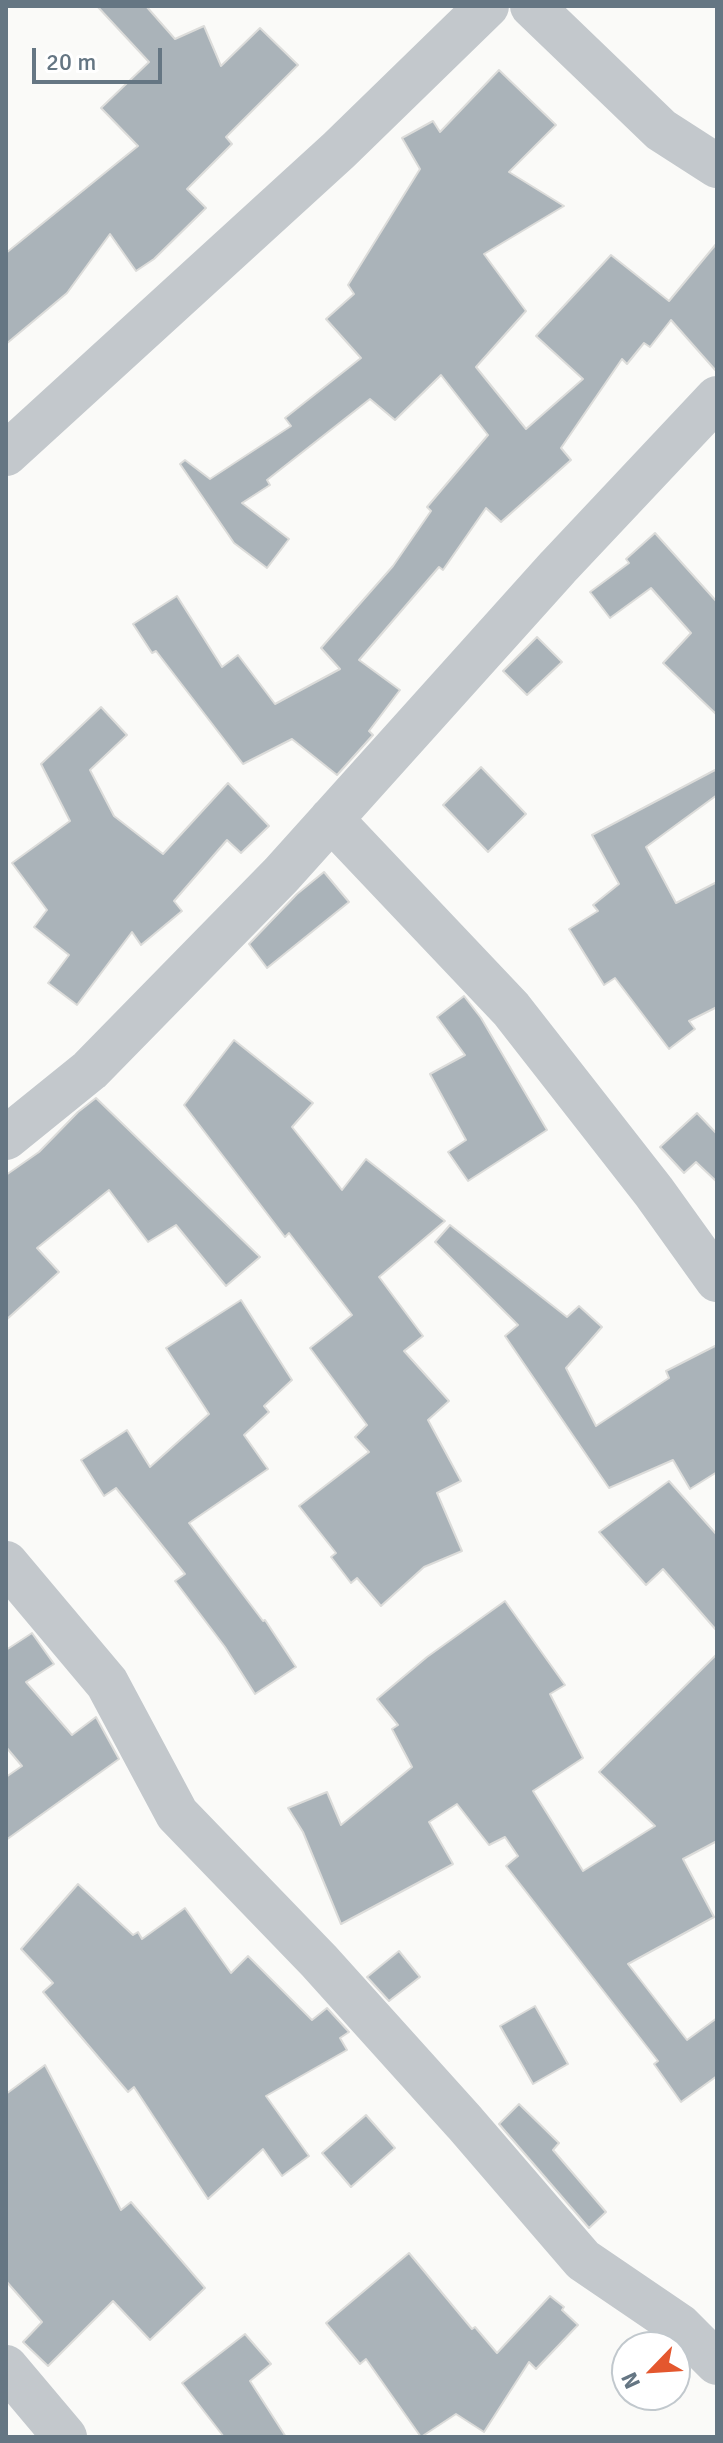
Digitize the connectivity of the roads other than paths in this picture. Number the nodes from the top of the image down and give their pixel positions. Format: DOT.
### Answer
graph roads {
  1 [pos="487,6"];
  2 [pos="532,6"];
  3 [pos="717,166"];
  4 [pos="717,398"];
  5 [pos="6,454"];
  6 [pos="331,819"];
  7 [pos="6,1138"];
  8 [pos="717,1280"];
  9 [pos="6,1563"];
  10 [pos="717,2363"];
  11 [pos="6,2367"];
  12 [pos="65,2437"];
  1 -- 5 [label="street"];
  2 -- 3 [label="street"];
  4 -- 6 [label="street"];
  6 -- 7 [label="street"];
  6 -- 8 [label="street"];
  9 -- 10 [label="street"];
  11 -- 12 [label="street"];
}
